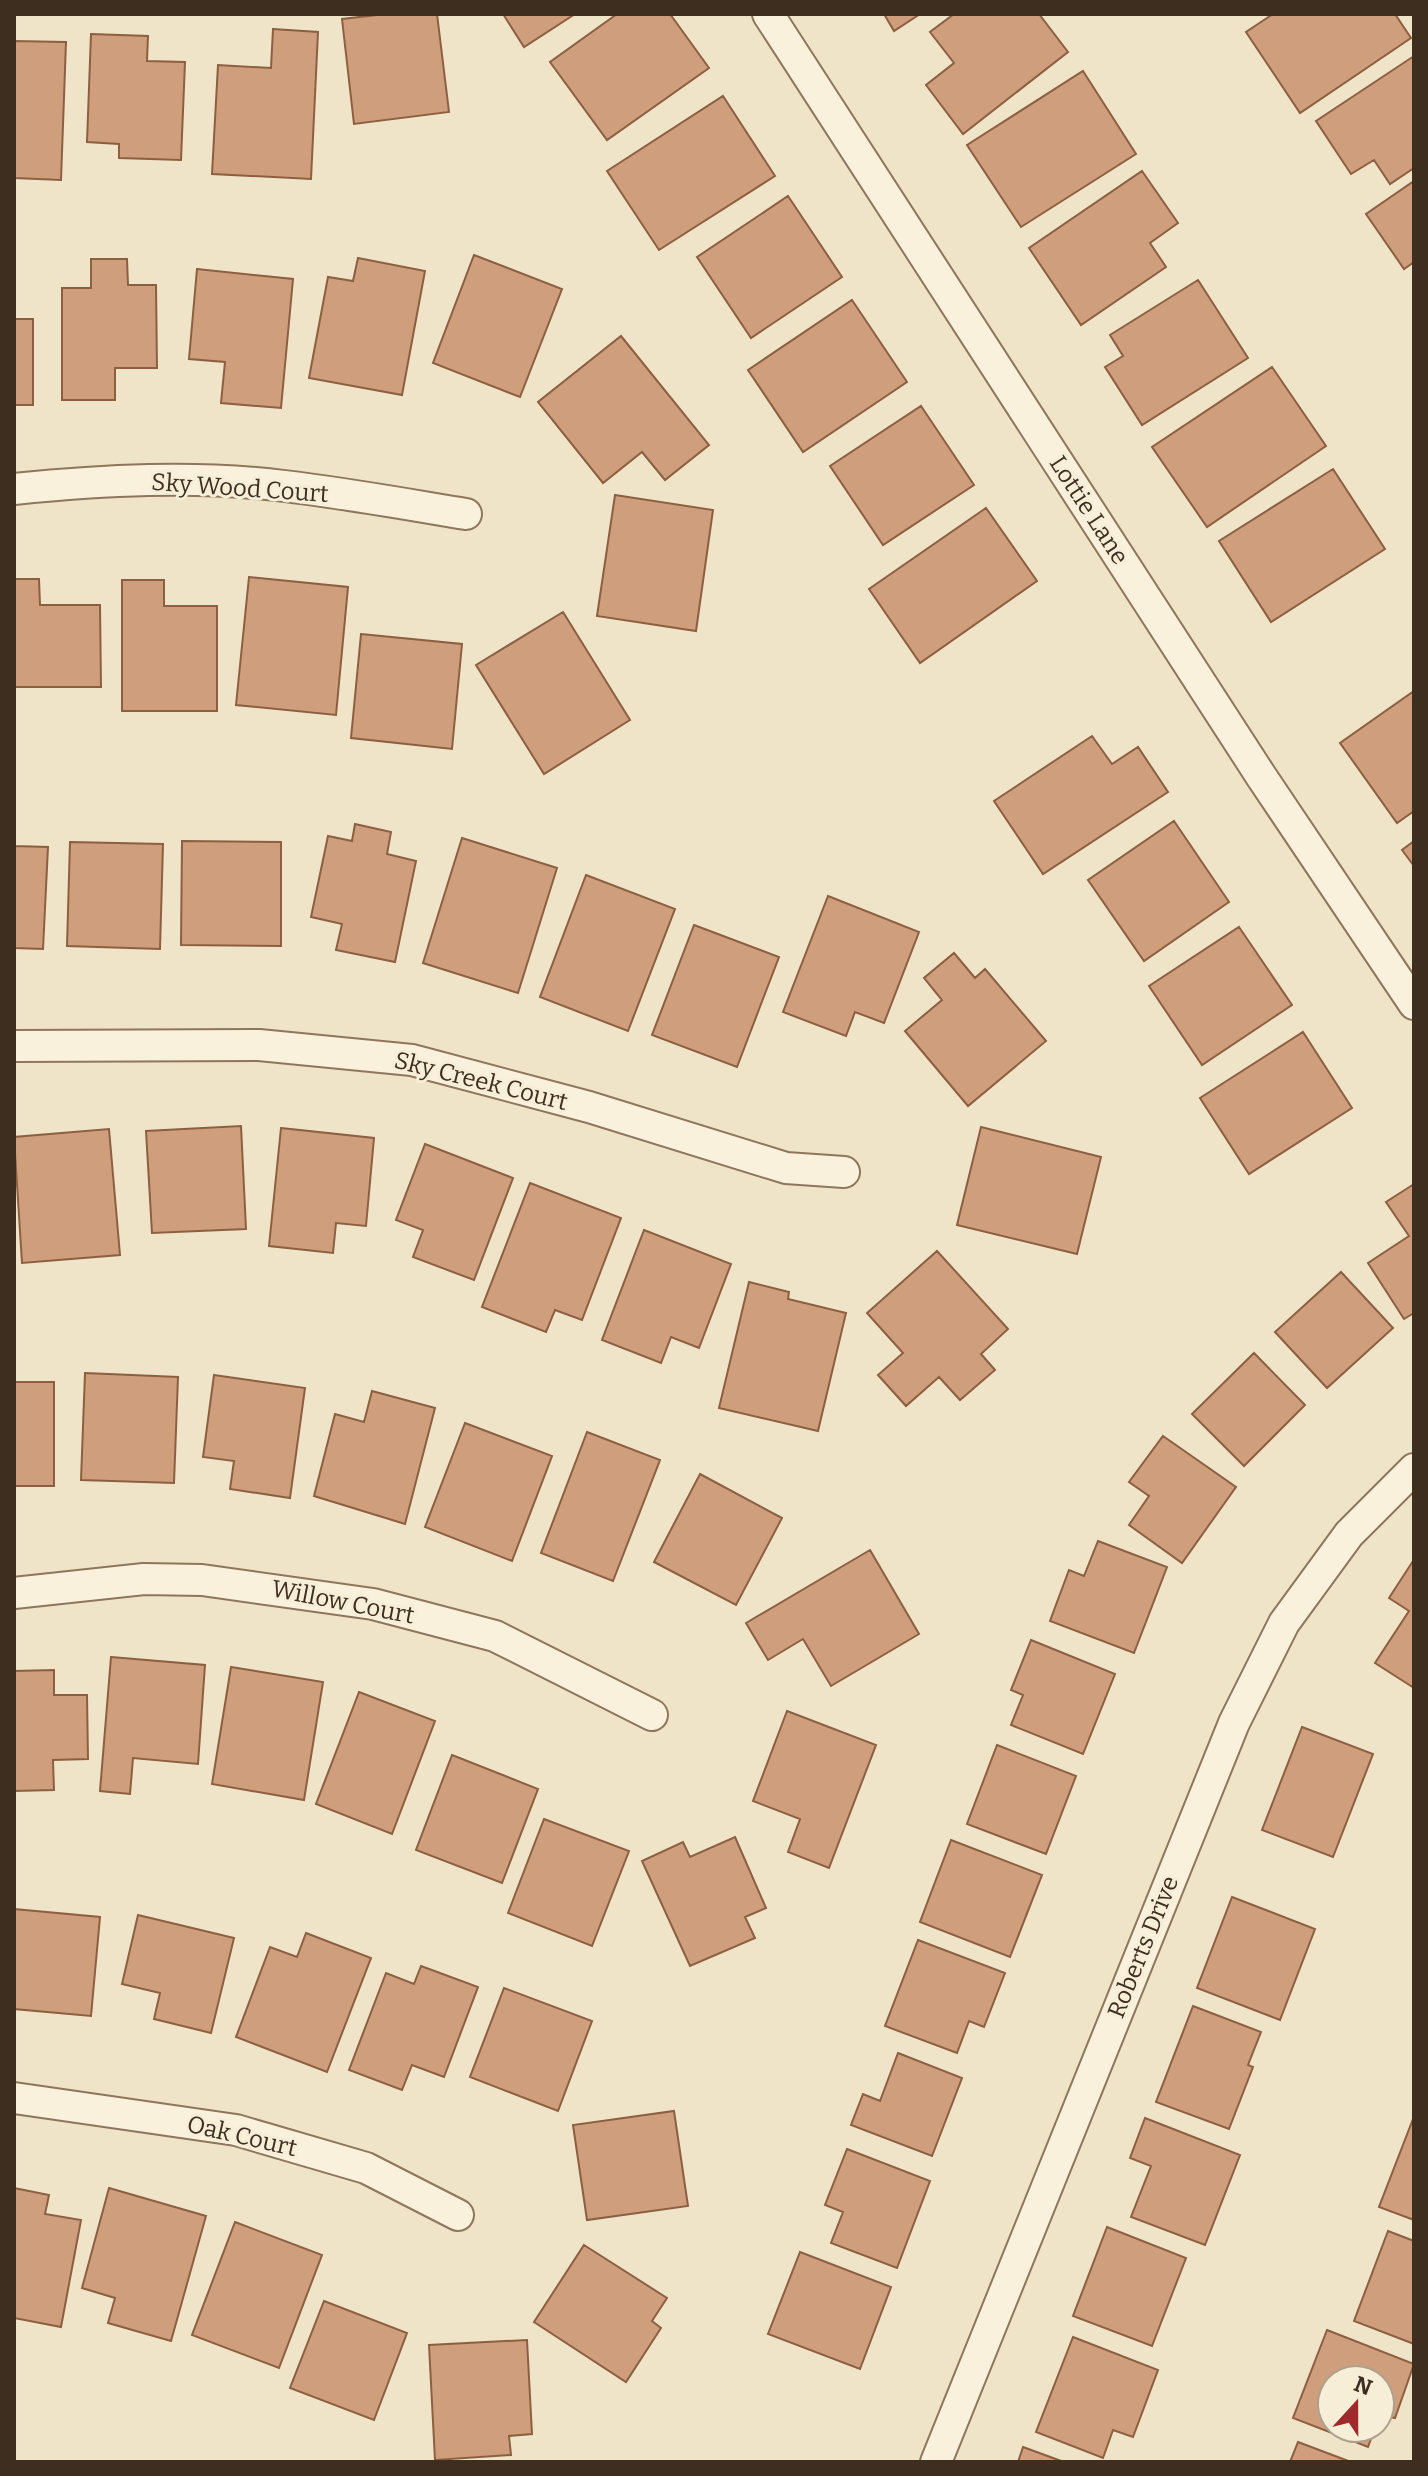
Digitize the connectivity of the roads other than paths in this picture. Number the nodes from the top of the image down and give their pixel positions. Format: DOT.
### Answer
graph roads {
  1 [pos="768,14"];
  2 [pos="14,489"];
  3 [pos="466,514"];
  4 [pos="1414,1004"];
  5 [pos="14,1046"];
  6 [pos="844,1172"];
  7 [pos="1414,1469"];
  8 [pos="14,1593"];
  9 [pos="652,1715"];
  10 [pos="14,2098"];
  11 [pos="458,2215"];
  12 [pos="936,2462"];
  1 -- 4 [label="street, Lottie Lane"];
  2 -- 3 [label="street, Sky Wood Court"];
  5 -- 6 [label="street, Sky Creek Court"];
  7 -- 12 [label="street, Roberts Drive"];
  8 -- 9 [label="street, Willow Court"];
  10 -- 11 [label="street, Oak Court"];
}
